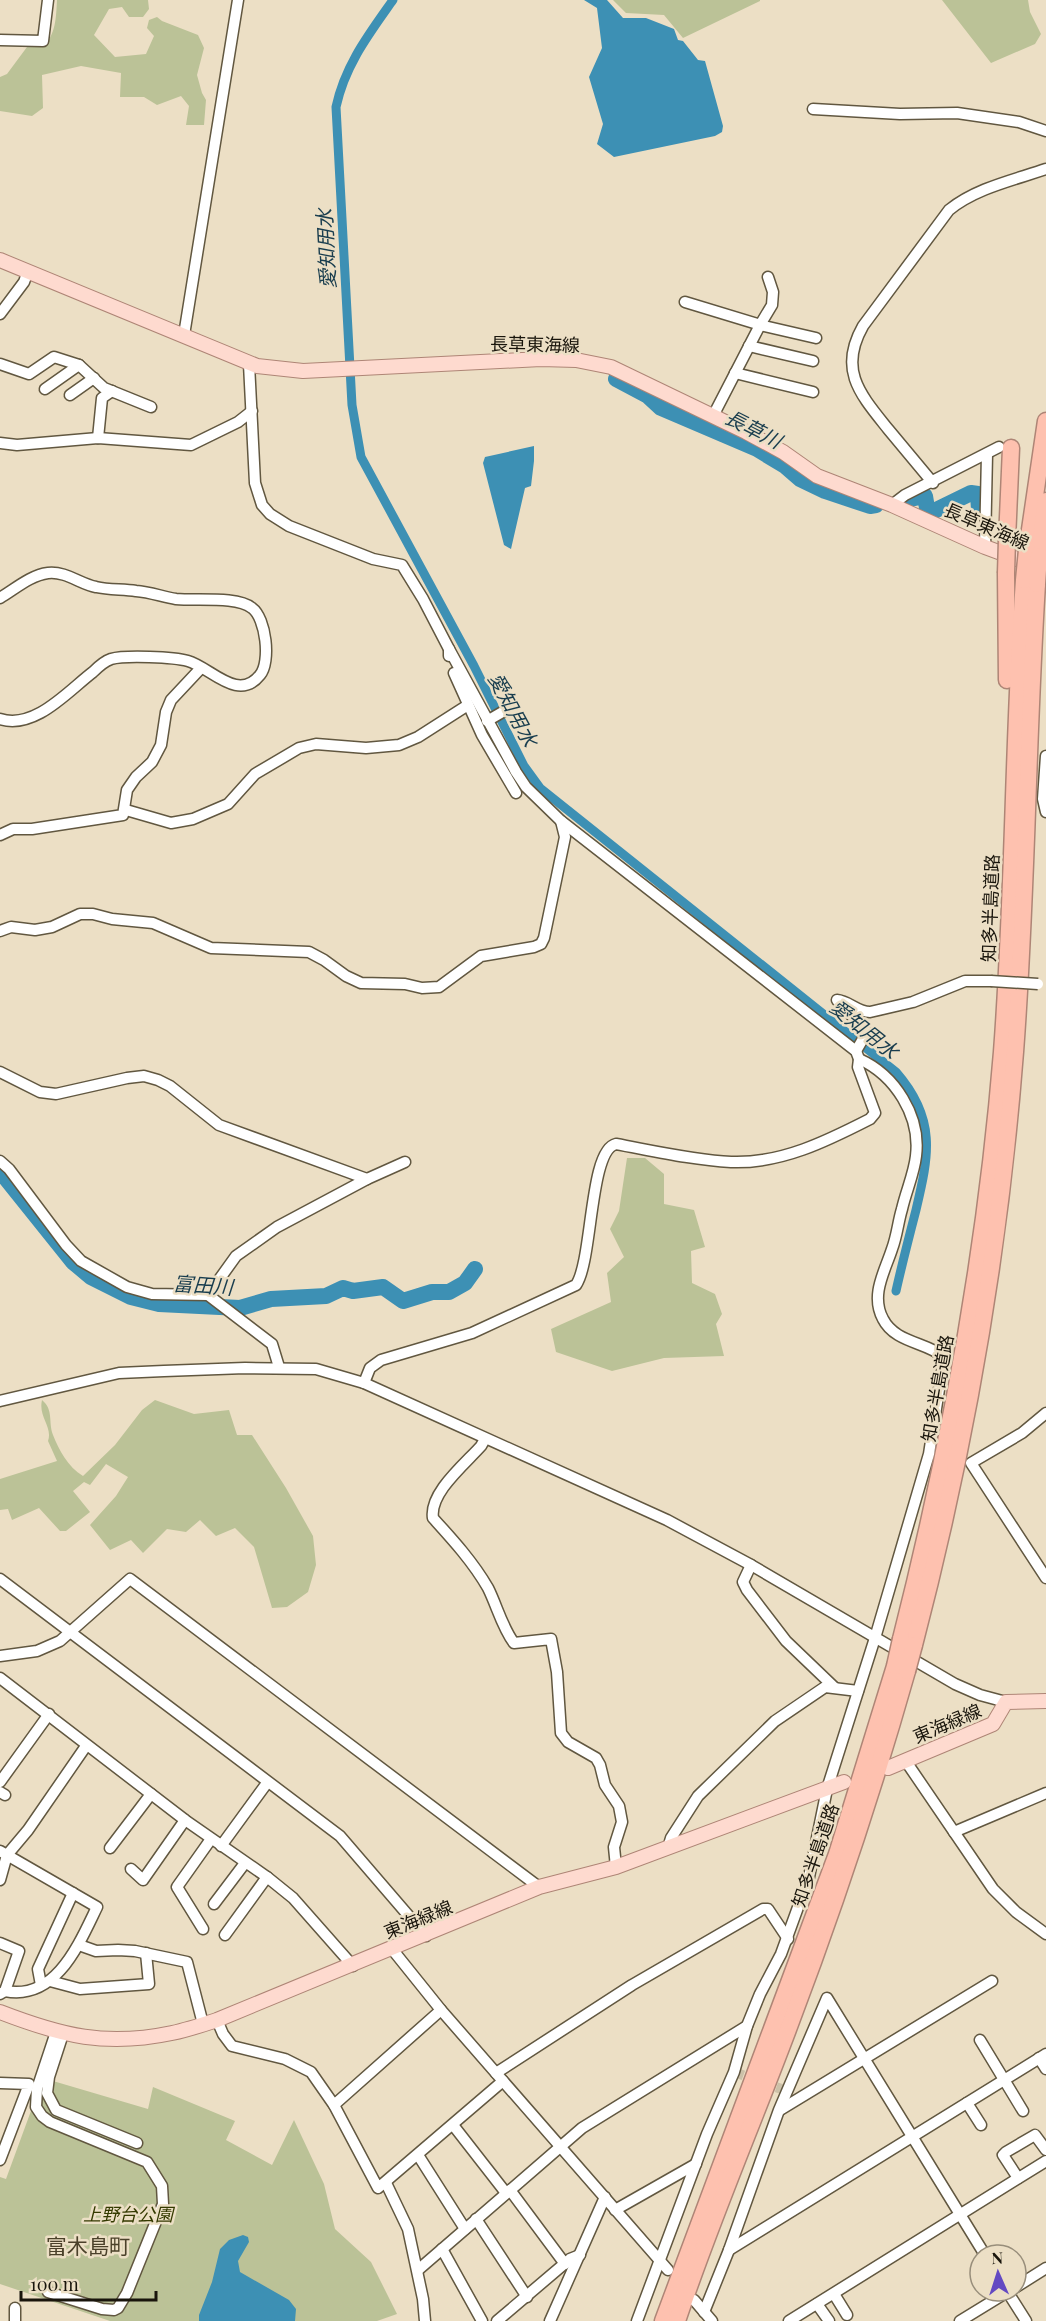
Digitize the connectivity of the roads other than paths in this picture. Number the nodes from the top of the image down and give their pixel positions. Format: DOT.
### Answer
graph roads {
  1 [pos="48,0"];
  2 [pos="238,0"];
  3 [pos="0,40"];
  4 [pos="813,109"];
  5 [pos="1046,130"];
  6 [pos="1046,169"];
  7 [pos="0,260"];
  8 [pos="28,271"];
  9 [pos="768,277"];
  10 [pos="685,302"];
  11 [pos="0,314"];
  12 [pos="760,324"];
  13 [pos="184,335"];
  14 [pos="816,338"];
  15 [pos="749,346"];
  16 [pos="813,361"];
  17 [pos="0,364"];
  18 [pos="249,364"];
  19 [pos="79,365"];
  20 [pos="735,373"];
  21 [pos="94,378"];
  22 [pos="45,389"];
  23 [pos="813,392"];
  24 [pos="70,395"];
  25 [pos="107,395"];
  26 [pos="91,406"];
  27 [pos="151,407"];
  28 [pos="252,411"];
  29 [pos="713,416"];
  30 [pos="1046,421"];
  31 [pos="98,438"];
  32 [pos="0,443"];
  33 [pos="1005,447"];
  34 [pos="987,454"];
  35 [pos="933,483"];
  36 [pos="1046,501"];
  37 [pos="892,505"];
  38 [pos="985,547"];
  39 [pos="1037,558"];
  40 [pos="1035,585"];
  41 [pos="0,598"];
  42 [pos="448,649"];
  43 [pos="201,669"];
  44 [pos="468,705"];
  45 [pos="507,710"];
  46 [pos="0,719"];
  47 [pos="487,721"];
  48 [pos="1046,756"];
  49 [pos="1014,774"];
  50 [pos="516,793"];
  51 [pos="126,810"];
  52 [pos="1046,812"];
  53 [pos="561,821"];
  54 [pos="0,835"];
  55 [pos="0,931"];
  56 [pos="1042,985"];
  57 [pos="857,1055"];
  58 [pos="0,1072"];
  59 [pos="0,1161"];
  60 [pos="405,1162"];
  61 [pos="367,1179"];
  62 [pos="208,1295"];
  63 [pos="279,1367"];
  64 [pos="364,1383"];
  65 [pos="0,1401"];
  66 [pos="1046,1413"];
  67 [pos="485,1439"];
  68 [pos="751,1565"];
  69 [pos="1046,1578"];
  70 [pos="0,1579"];
  71 [pos="70,1631"];
  72 [pos="875,1638"];
  73 [pos="908,1642"];
  74 [pos="0,1656"];
  75 [pos="901,1668"];
  76 [pos="0,1678"];
  77 [pos="834,1687"];
  78 [pos="858,1690"];
  79 [pos="1046,1701"];
  80 [pos="1006,1702"];
  81 [pos="49,1714"];
  82 [pos="86,1746"];
  83 [pos="905,1760"];
  84 [pos="888,1768"];
  85 [pos="0,1782"];
  86 [pos="844,1782"];
  87 [pos="267,1783"];
  88 [pos="827,1789"];
  89 [pos="1046,1793"];
  90 [pos="150,1794"];
  91 [pos="185,1820"];
  92 [pos="954,1832"];
  93 [pos="211,1839"];
  94 [pos="221,1846"];
  95 [pos="110,1848"];
  96 [pos="668,1848"];
  97 [pos="4,1853"];
  98 [pos="245,1863"];
  99 [pos="616,1867"];
  100 [pos="131,1869"];
  101 [pos="267,1877"];
  102 [pos="0,1881"];
  103 [pos="539,1887"];
  104 [pos="73,1893"];
  105 [pos="214,1904"];
  106 [pos="203,1929"];
  107 [pos="1046,1934"];
  108 [pos="225,1935"];
  109 [pos="426,1936"];
  110 [pos="788,1939"];
  111 [pos="0,1943"];
  112 [pos="79,1946"];
  113 [pos="392,1949"];
  114 [pos="146,1953"];
  115 [pos="353,1966"];
  116 [pos="992,1980"];
  117 [pos="46,1983"];
  118 [pos="2,1993"];
  119 [pos="441,2010"];
  120 [pos="0,2012"];
  121 [pos="210,2022"];
  122 [pos="747,2026"];
  123 [pos="60,2033"];
  124 [pos="980,2040"];
  125 [pos="1043,2056"];
  126 [pos="864,2060"];
  127 [pos="1046,2069"];
  128 [pos="500,2077"];
  129 [pos="1004,2080"];
  130 [pos="0,2083"];
  131 [pos="967,2103"];
  132 [pos="334,2106"];
  133 [pos="779,2110"];
  134 [pos="1023,2111"];
  135 [pos="453,2125"];
  136 [pos="981,2125"];
  137 [pos="911,2138"];
  138 [pos="137,2143"];
  139 [pos="560,2146"];
  140 [pos="1046,2150"];
  141 [pos="418,2155"];
  142 [pos="0,2160"];
  143 [pos="1046,2161"];
  144 [pos="696,2164"];
  145 [pos="1018,2178"];
  146 [pos="386,2183"];
  147 [pos="508,2191"];
  148 [pos="605,2197"];
  149 [pos="615,2210"];
  150 [pos="961,2215"];
  151 [pos="476,2219"];
  152 [pos="465,2229"];
  153 [pos="978,2243"];
  154 [pos="442,2249"];
  155 [pos="729,2250"];
  156 [pos="580,2255"];
  157 [pos="659,2261"];
  158 [pos="565,2264"];
  159 [pos="1046,2268"];
  160 [pos="417,2270"];
  161 [pos="668,2270"];
  162 [pos="1028,2279"];
  163 [pos="48,2292"];
  164 [pos="834,2294"];
  165 [pos="527,2297"];
  166 [pos="694,2300"];
  167 [pos="989,2303"];
  168 [pos="1015,2303"];
  169 [pos="817,2304"];
  170 [pos="15,2308"];
  171 [pos="704,2312"];
  172 [pos="848,2315"];
  173 [pos="15,2321"];
  174 [pos="425,2321"];
  175 [pos="482,2321"];
  176 [pos="498,2321"];
  177 [pos="550,2321"];
  178 [pos="637,2321"];
  179 [pos="663,2321"];
  180 [pos="677,2321"];
  181 [pos="712,2321"];
  182 [pos="789,2321"];
  183 [pos="829,2321"];
  184 [pos="960,2321"];
  185 [pos="1026,2321"];
  1 -- 3 [label="street"];
  2 -- 13 [label="street"];
  4 -- 5 [label="street"];
  6 -- 35 [label="street"];
  7 -- 8 [label="main road, 長草東海線"];
  8 -- 11 [label="street"];
  8 -- 13 [label="main road, 長草東海線"];
  9 -- 12 [label="street"];
  10 -- 12 [label="street"];
  12 -- 14 [label="street"];
  12 -- 15 [label="street"];
  13 -- 18 [label="main road, 長草東海線"];
  15 -- 16 [label="street"];
  15 -- 20 [label="street"];
  17 -- 19 [label="street"];
  18 -- 28 [label="street"];
  18 -- 29 [label="main road, 長草東海線"];
  19 -- 21 [label="street"];
  19 -- 22 [label="street"];
  20 -- 23 [label="street"];
  20 -- 29 [label="street"];
  21 -- 24 [label="street"];
  21 -- 25 [label="street"];
  25 -- 26 [label="street"];
  25 -- 27 [label="street"];
  25 -- 31 [label="street"];
  28 -- 31 [label="street"];
  28 -- 42 [label="street"];
  29 -- 37 [label="main road, 長草東海線"];
  30 -- 39 [label="highway, 知多半島道路"];
  31 -- 32 [label="street"];
  33 -- 34 [label="street"];
  33 -- 49 [label="highway, bridge"];
  34 -- 35 [label="street"];
  34 -- 38 [label="street"];
  35 -- 37 [label="street"];
  36 -- 39 [label="highway, 知多半島道路"];
  37 -- 38 [label="main road, 長草東海線"];
  38 -- 39 [label="main road, 長草東海線"];
  39 -- 40 [label="highway, 知多半島道路, bridge"];
  40 -- 49 [label="highway, 知多半島道路"];
  40 -- 73 [label="highway, 知多半島道路"];
  41 -- 43 [label="street"];
  42 -- 44 [label="street"];
  42 -- 47 [label="street"];
  43 -- 46 [label="street"];
  43 -- 51 [label="street"];
  44 -- 50 [label="street"];
  44 -- 51 [label="street"];
  45 -- 47 [label="street"];
  47 -- 53 [label="street"];
  48 -- 52 [label="street"];
  49 -- 73 [label="highway, 知多半島道路"];
  51 -- 54 [label="street"];
  53 -- 55 [label="street"];
  53 -- 57 [label="street"];
  56 -- 57 [label="street, bridge"];
  57 -- 64 [label="street"];
  57 -- 72 [label="street"];
  58 -- 61 [label="street"];
  59 -- 62 [label="street"];
  60 -- 61 [label="street"];
  61 -- 62 [label="street"];
  62 -- 63 [label="street"];
  63 -- 64 [label="street"];
  63 -- 65 [label="street"];
  64 -- 67 [label="street"];
  66 -- 69 [label="street"];
  67 -- 68 [label="street"];
  67 -- 99 [label="street"];
  68 -- 72 [label="street"];
  68 -- 77 [label="street"];
  70 -- 71 [label="street"];
  71 -- 74 [label="street"];
  71 -- 87 [label="street"];
  71 -- 103 [label="street"];
  72 -- 78 [label="street"];
  72 -- 80 [label="street"];
  73 -- 75 [label="highway, 知多半島道路, bridge"];
  75 -- 179 [label="highway, 知多半島道路"];
  75 -- 180 [label="highway, 知多半島道路"];
  76 -- 81 [label="street"];
  77 -- 78 [label="street"];
  77 -- 96 [label="street"];
  78 -- 88 [label="street"];
  79 -- 80 [label="main road, 東海緑線"];
  80 -- 83 [label="main road, 東海緑線"];
  81 -- 82 [label="street"];
  81 -- 85 [label="street"];
  82 -- 90 [label="street"];
  82 -- 97 [label="street"];
  83 -- 84 [label="main road, 東海緑線"];
  83 -- 92 [label="street"];
  86 -- 88 [label="main road, 東海緑線"];
  87 -- 94 [label="street"];
  87 -- 109 [label="street"];
  88 -- 96 [label="main road, 東海緑線"];
  88 -- 110 [label="street"];
  89 -- 92 [label="street"];
  90 -- 91 [label="street"];
  90 -- 95 [label="street"];
  91 -- 93 [label="street"];
  91 -- 100 [label="street"];
  92 -- 107 [label="street"];
  93 -- 94 [label="street"];
  93 -- 106 [label="street"];
  94 -- 98 [label="street"];
  96 -- 99 [label="main road, 東海緑線"];
  97 -- 102 [label="street"];
  97 -- 104 [label="street"];
  98 -- 101 [label="street"];
  98 -- 105 [label="street"];
  99 -- 103 [label="main road, 東海緑線"];
  101 -- 108 [label="street"];
  101 -- 115 [label="street"];
  103 -- 109 [label="main road, 東海緑線"];
  104 -- 112 [label="street"];
  104 -- 117 [label="street"];
  109 -- 113 [label="main road, 東海緑線"];
  110 -- 122 [label="street"];
  110 -- 128 [label="street"];
  111 -- 118 [label="street"];
  112 -- 114 [label="street"];
  112 -- 117 [label="street"];
  113 -- 115 [label="main road, 東海緑線"];
  113 -- 119 [label="street"];
  114 -- 117 [label="street"];
  114 -- 121 [label="street"];
  115 -- 121 [label="main road, 東海緑線"];
  116 -- 126 [label="street"];
  117 -- 118 [label="street"];
  119 -- 128 [label="street"];
  119 -- 132 [label="street"];
  120 -- 123 [label="main road, 東海緑線"];
  121 -- 123 [label="main road, 東海緑線"];
  121 -- 132 [label="street"];
  122 -- 139 [label="street"];
  122 -- 144 [label="street"];
  123 -- 138 [label="street"];
  123 -- 163 [label="street"];
  124 -- 129 [label="street"];
  125 -- 127 [label="street"];
  125 -- 129 [label="street"];
  126 -- 133 [label="street"];
  126 -- 133 [label="street"];
  126 -- 137 [label="street"];
  128 -- 135 [label="street"];
  128 -- 139 [label="street"];
  129 -- 131 [label="street"];
  129 -- 134 [label="street"];
  130 -- 142 [label="street"];
  131 -- 136 [label="street"];
  131 -- 137 [label="street"];
  132 -- 146 [label="street"];
  133 -- 155 [label="street"];
  135 -- 141 [label="street"];
  135 -- 147 [label="street"];
  137 -- 150 [label="street"];
  137 -- 155 [label="street"];
  139 -- 147 [label="street"];
  139 -- 148 [label="street"];
  140 -- 145 [label="street"];
  141 -- 146 [label="street"];
  141 -- 152 [label="street"];
  143 -- 145 [label="street"];
  144 -- 149 [label="street"];
  144 -- 157 [label="street"];
  145 -- 150 [label="street"];
  146 -- 160 [label="street"];
  147 -- 151 [label="street"];
  147 -- 158 [label="street"];
  148 -- 149 [label="street"];
  148 -- 156 [label="street"];
  149 -- 157 [label="street"];
  150 -- 153 [label="street"];
  150 -- 164 [label="street"];
  151 -- 152 [label="street"];
  151 -- 165 [label="street"];
  152 -- 154 [label="street"];
  154 -- 160 [label="street"];
  154 -- 175 [label="street"];
  155 -- 171 [label="street"];
  156 -- 158 [label="street"];
  156 -- 177 [label="street"];
  157 -- 161 [label="street"];
  157 -- 178 [label="street"];
  158 -- 165 [label="street"];
  159 -- 162 [label="street"];
  160 -- 174 [label="street"];
  164 -- 169 [label="street"];
  164 -- 172 [label="street"];
  165 -- 176 [label="street"];
  166 -- 171 [label="street"];
  167 -- 184 [label="street"];
  168 -- 185 [label="street"];
  169 -- 182 [label="street"];
  169 -- 183 [label="street"];
  170 -- 173 [label="street"];
  171 -- 181 [label="street"];
}
